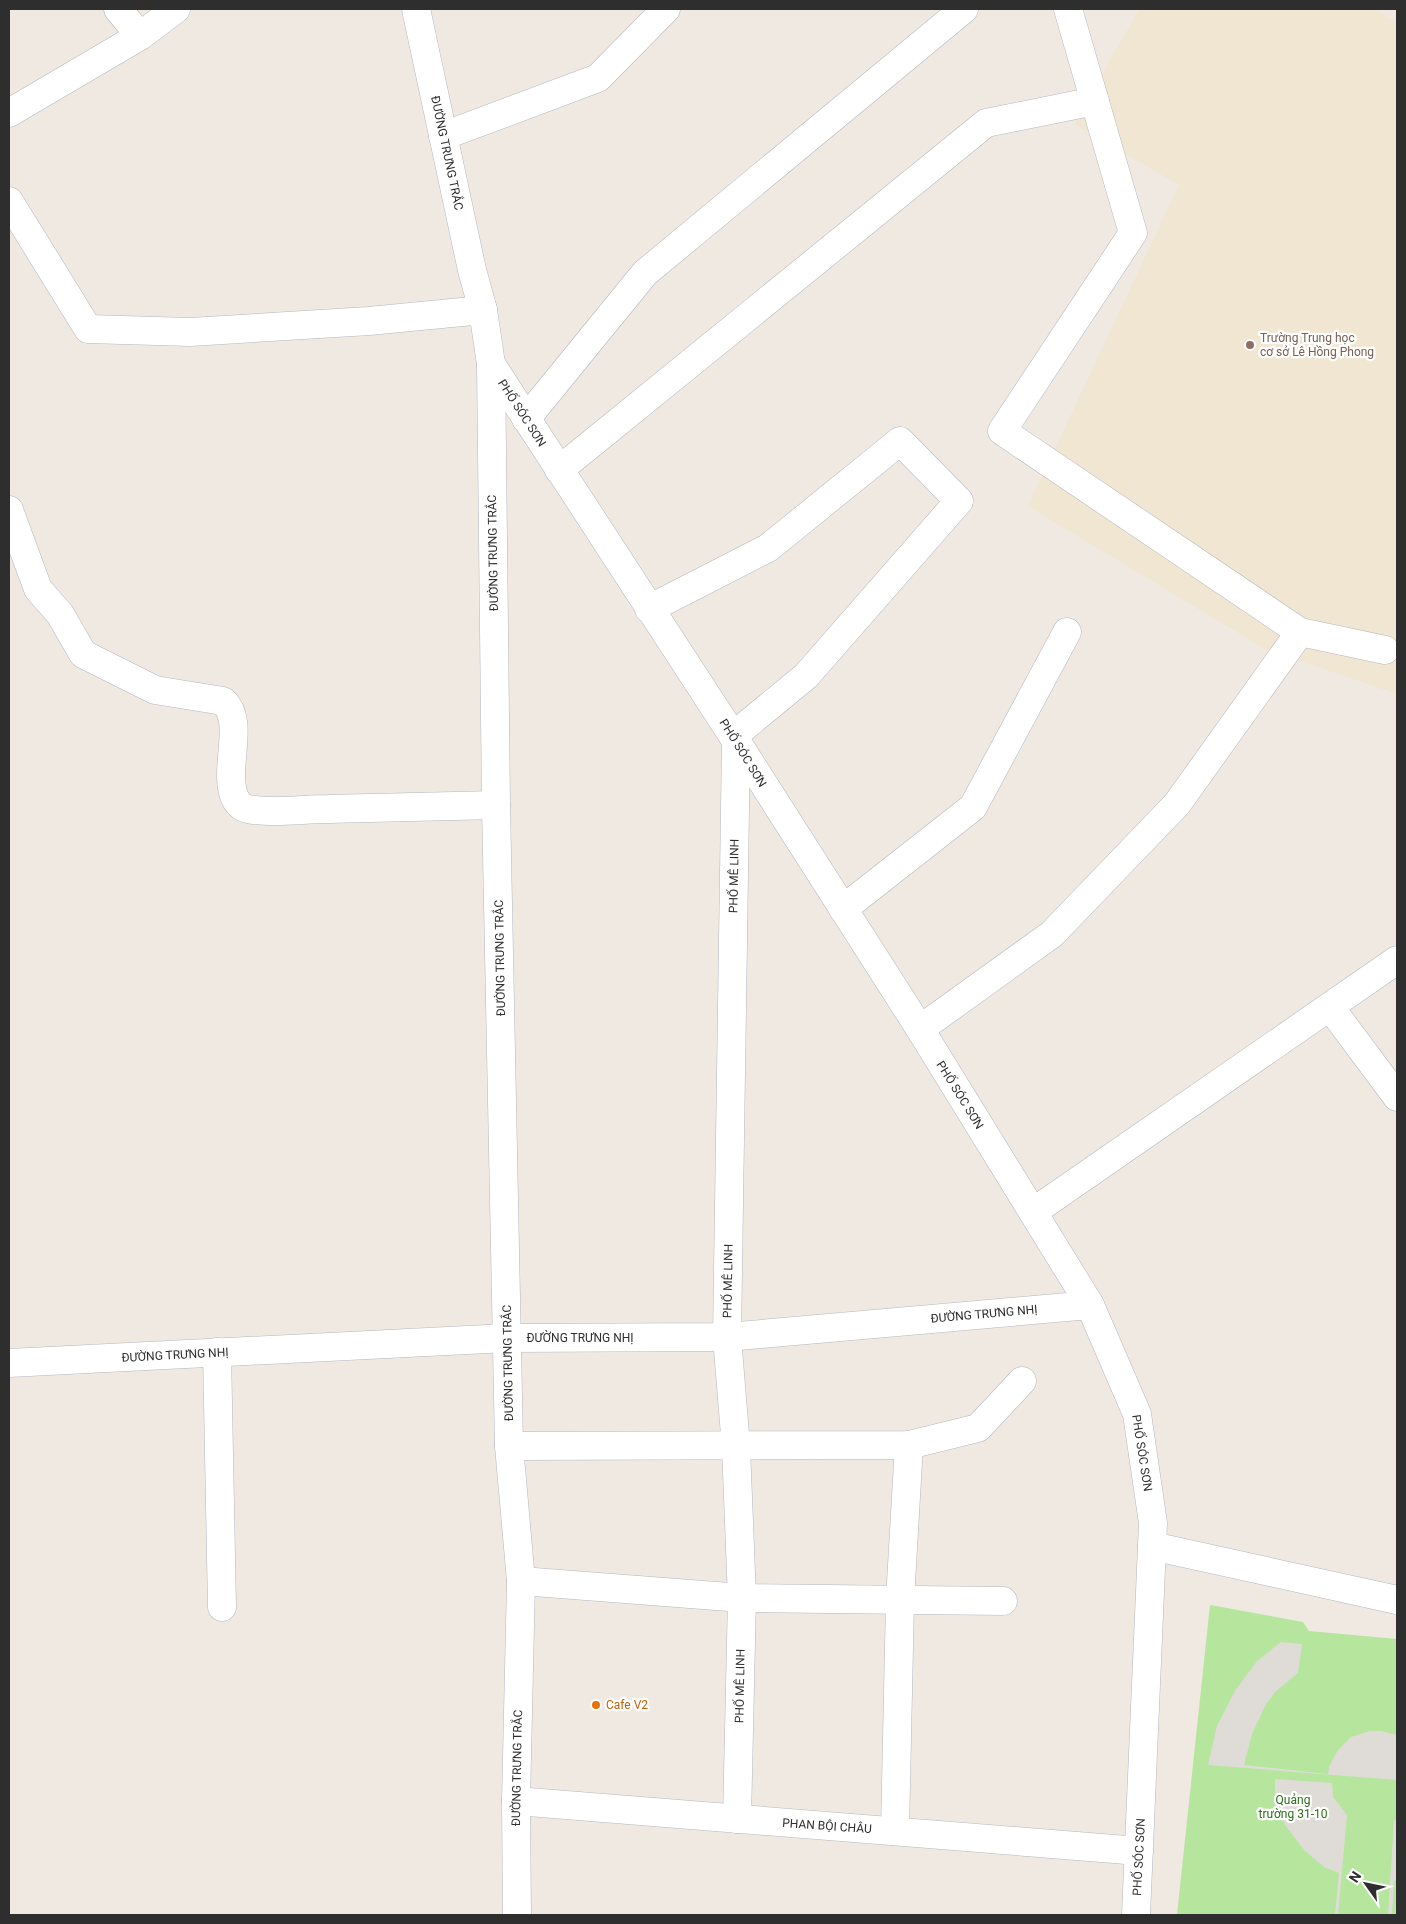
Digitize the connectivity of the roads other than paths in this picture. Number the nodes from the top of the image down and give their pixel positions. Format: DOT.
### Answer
graph roads {
  1 [pos="118,9"];
  2 [pos="176,9"];
  3 [pos="416,9"];
  4 [pos="666,9"];
  5 [pos="964,9"];
  6 [pos="1068,9"];
  7 [pos="140,36"];
  8 [pos="1095,101"];
  9 [pos="9,113"];
  10 [pos="443,136"];
  11 [pos="9,200"];
  12 [pos="483,310"];
  13 [pos="491,364"];
  14 [pos="526,419"];
  15 [pos="559,470"];
  16 [pos="9,510"];
  17 [pos="649,609"];
  18 [pos="1068,632"];
  19 [pos="1300,632"];
  20 [pos="1385,650"];
  21 [pos="734,740"];
  22 [pos="496,805"];
  23 [pos="843,909"];
  24 [pos="1397,960"];
  25 [pos="1330,1007"];
  26 [pos="920,1029"];
  27 [pos="1397,1097"];
  28 [pos="1033,1212"];
  29 [pos="1090,1305"];
  30 [pos="727,1337"];
  31 [pos="508,1338"];
  32 [pos="217,1352"];
  33 [pos="9,1363"];
  34 [pos="1022,1381"];
  35 [pos="910,1445"];
  36 [pos="509,1446"];
  37 [pos="736,1446"];
  38 [pos="1152,1546"];
  39 [pos="521,1581"];
  40 [pos="742,1598"];
  41 [pos="900,1600"];
  42 [pos="1397,1600"];
  43 [pos="1003,1601"];
  44 [pos="222,1607"];
  45 [pos="516,1801"];
  46 [pos="737,1819"];
  47 [pos="895,1831"];
  48 [pos="1139,1851"];
  49 [pos="517,1915"];
  50 [pos="1136,1915"];
  1 -- 7 [label="street"];
  2 -- 7 [label="street"];
  3 -- 10 [label="street, ĐƯỜNG TRƯNG TRẮC"];
  4 -- 10 [label="street"];
  5 -- 14 [label="street"];
  6 -- 8 [label="street"];
  7 -- 9 [label="street"];
  8 -- 15 [label="street"];
  8 -- 19 [label="street"];
  10 -- 12 [label="street, ĐƯỜNG TRƯNG TRẮC"];
  11 -- 12 [label="street"];
  12 -- 13 [label="street, ĐƯỜNG TRƯNG TRẮC"];
  13 -- 14 [label="street, PHỐ SÓC SƠN"];
  13 -- 22 [label="street, ĐƯỜNG TRƯNG TRẮC"];
  14 -- 15 [label="street, PHỐ SÓC SƠN"];
  15 -- 17 [label="street, PHỐ SÓC SƠN"];
  16 -- 22 [label="street"];
  17 -- 21 [label="street, PHỐ SÓC SƠN"];
  17 -- 21 [label="street"];
  18 -- 23 [label="street"];
  19 -- 20 [label="street"];
  19 -- 26 [label="street"];
  21 -- 23 [label="street, PHỐ SÓC SƠN"];
  21 -- 30 [label="street, PHỐ MÊ LINH"];
  22 -- 31 [label="street, ĐƯỜNG TRƯNG TRẮC"];
  23 -- 26 [label="street, PHỐ SÓC SƠN"];
  24 -- 25 [label="street"];
  25 -- 27 [label="street"];
  25 -- 28 [label="street"];
  26 -- 28 [label="street, PHỐ SÓC SƠN"];
  28 -- 29 [label="street, PHỐ SÓC SƠN"];
  29 -- 30 [label="street, ĐƯỜNG TRƯNG NHỊ"];
  29 -- 38 [label="street, PHỐ SÓC SƠN"];
  30 -- 31 [label="street, ĐƯỜNG TRƯNG NHỊ"];
  30 -- 37 [label="street, PHỐ MÊ LINH"];
  31 -- 32 [label="street, ĐƯỜNG TRƯNG NHỊ"];
  31 -- 36 [label="street, ĐƯỜNG TRƯNG TRẮC"];
  32 -- 33 [label="street, ĐƯỜNG TRƯNG NHỊ"];
  32 -- 44 [label="street"];
  34 -- 35 [label="street"];
  35 -- 37 [label="street"];
  35 -- 41 [label="street"];
  36 -- 37 [label="street"];
  36 -- 39 [label="street, ĐƯỜNG TRƯNG TRẮC"];
  37 -- 40 [label="street, PHỐ MÊ LINH"];
  38 -- 42 [label="street"];
  38 -- 48 [label="street, PHỐ SÓC SƠN"];
  39 -- 40 [label="street"];
  39 -- 45 [label="street, ĐƯỜNG TRƯNG TRẮC"];
  40 -- 41 [label="street"];
  40 -- 46 [label="street, PHỐ MÊ LINH"];
  41 -- 43 [label="street"];
  41 -- 47 [label="street"];
  45 -- 46 [label="street, PHAN BỘI CHÂU"];
  45 -- 49 [label="street, ĐƯỜNG TRƯNG TRẮC"];
  46 -- 47 [label="street, PHAN BỘI CHÂU"];
  47 -- 48 [label="street, PHAN BỘI CHÂU"];
  48 -- 50 [label="street, PHỐ SÓC SƠN"];
}
